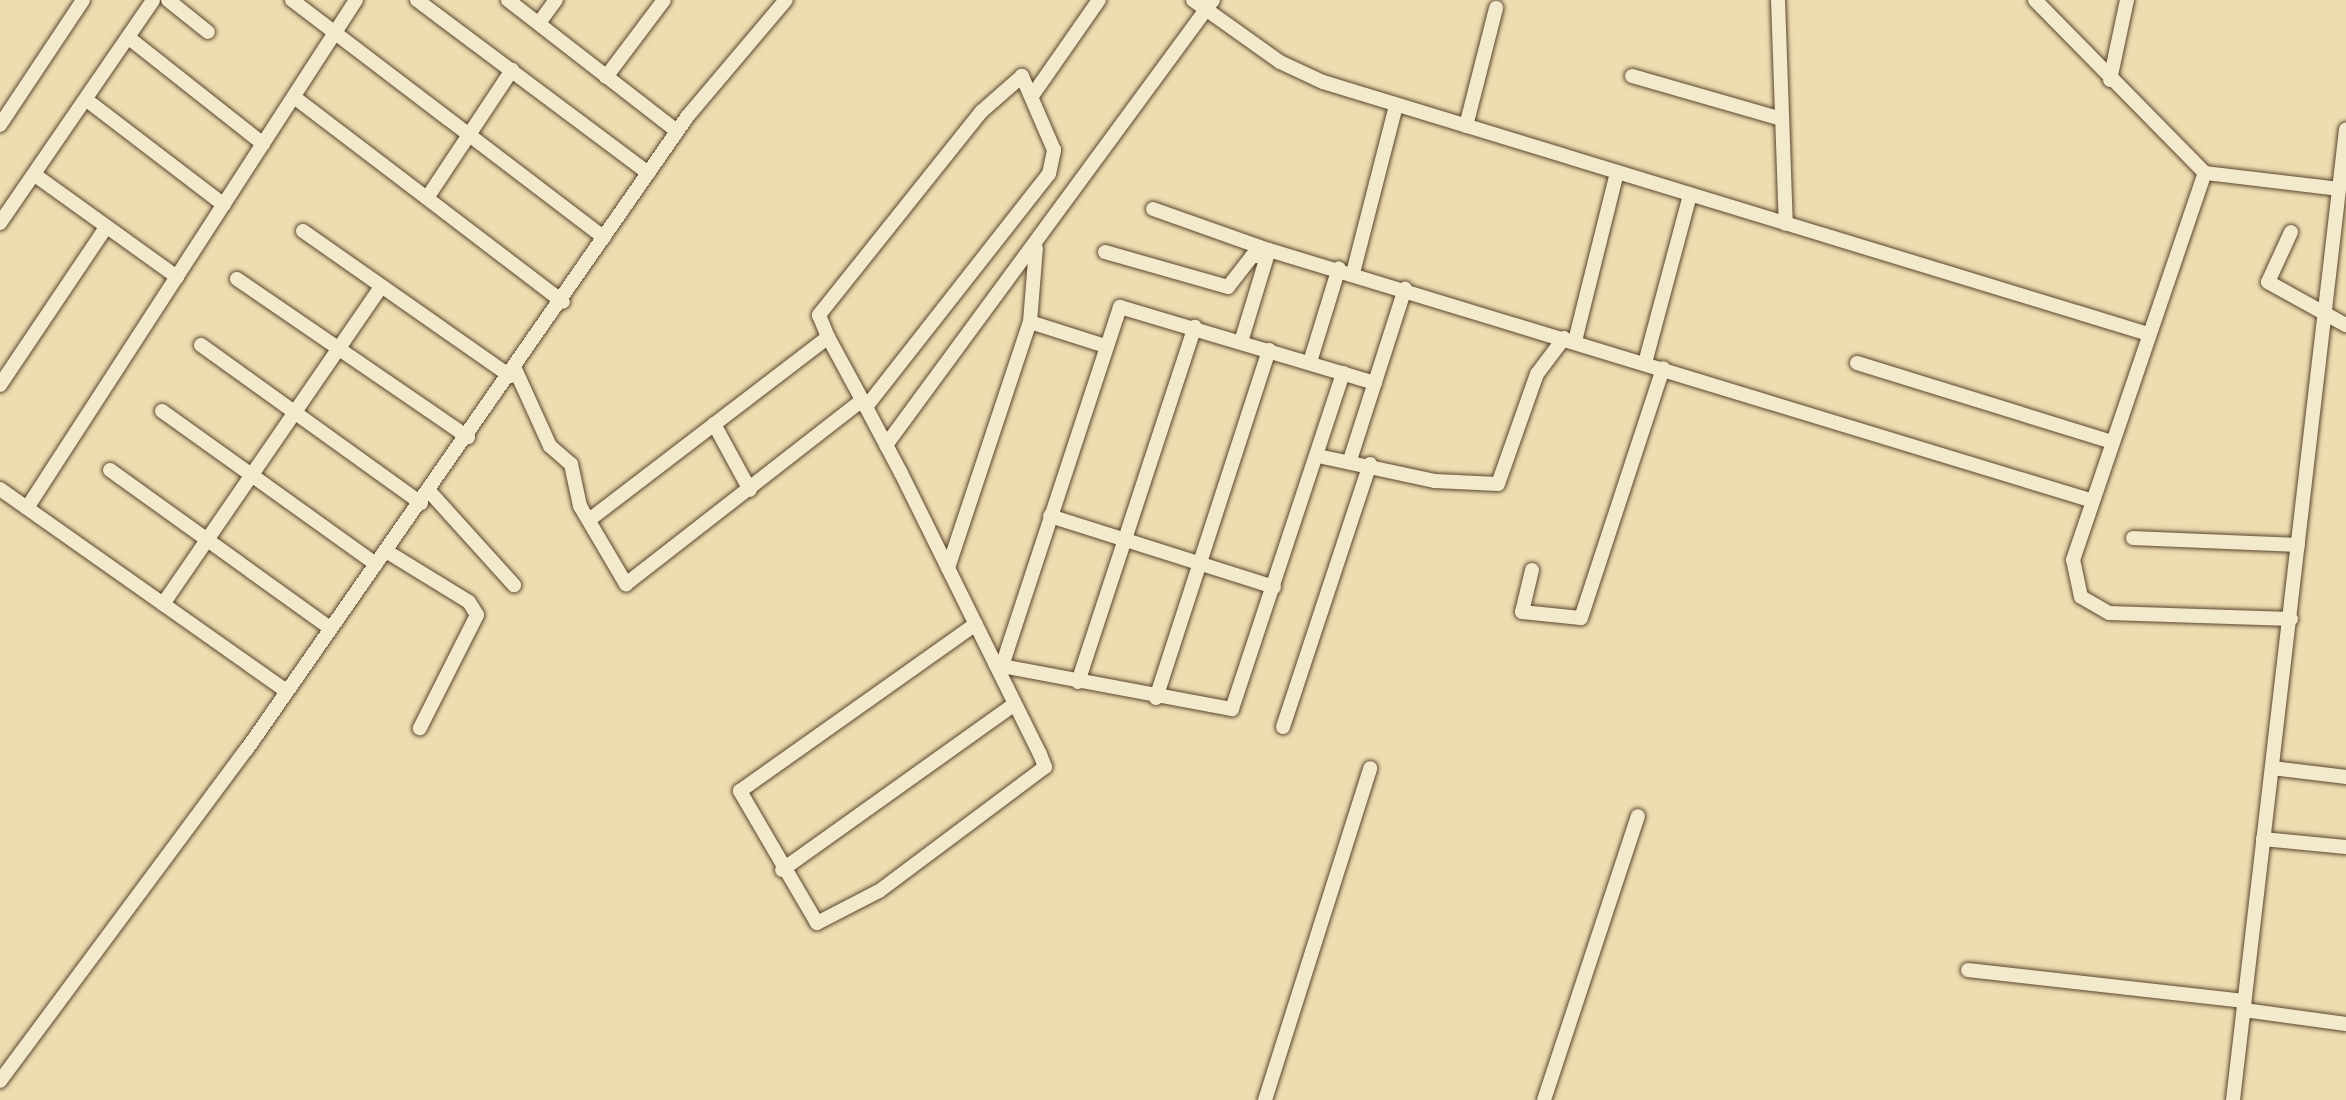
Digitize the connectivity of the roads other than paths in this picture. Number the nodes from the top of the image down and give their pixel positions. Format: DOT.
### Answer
graph roads {
  1 [pos="83,0"];
  2 [pos="153,0"];
  3 [pos="168,0"];
  4 [pos="292,0"];
  5 [pos="356,0"];
  6 [pos="417,0"];
  7 [pos="508,0"];
  8 [pos="556,0"];
  9 [pos="664,0"];
  10 [pos="786,0"];
  11 [pos="1099,0"];
  12 [pos="1193,0"];
  13 [pos="1778,0"];
  14 [pos="2035,0"];
  15 [pos="2127,0"];
  16 [pos="1210,5"];
  17 [pos="1496,8"];
  18 [pos="539,23"];
  19 [pos="208,32"];
  20 [pos="334,32"];
  21 [pos="129,38"];
  22 [pos="512,70"];
  23 [pos="606,76"];
  24 [pos="1632,76"];
  25 [pos="2110,80"];
  26 [pos="1032,96"];
  27 [pos="294,97"];
  28 [pos="88,101"];
  29 [pos="1396,104"];
  30 [pos="1782,119"];
  31 [pos="0,125"];
  32 [pos="1466,126"];
  33 [pos="2346,130"];
  34 [pos="677,131"];
  35 [pos="468,135"];
  36 [pos="263,144"];
  37 [pos="1616,172"];
  38 [pos="648,173"];
  39 [pos="2204,173"];
  40 [pos="35,174"];
  41 [pos="2339,189"];
  42 [pos="1690,194"];
  43 [pos="427,198"];
  44 [pos="224,205"];
  45 [pos="1153,209"];
  46 [pos="0,223"];
  47 [pos="1786,224"];
  48 [pos="106,227"];
  49 [pos="303,230"];
  50 [pos="2291,232"];
  51 [pos="604,238"];
  52 [pos="1036,248"];
  53 [pos="1105,252"];
  54 [pos="1268,253"];
  55 [pos="1346,270"];
  56 [pos="178,277"];
  57 [pos="238,279"];
  58 [pos="381,286"];
  59 [pos="1405,289"];
  60 [pos="563,302"];
  61 [pos="2325,314"];
  62 [pos="1030,322"];
  63 [pos="2346,325"];
  64 [pos="1195,328"];
  65 [pos="2145,334"];
  66 [pos="828,336"];
  67 [pos="1569,339"];
  68 [pos="1241,342"];
  69 [pos="201,345"];
  70 [pos="1104,346"];
  71 [pos="338,350"];
  72 [pos="1269,350"];
  73 [pos="1310,362"];
  74 [pos="1645,363"];
  75 [pos="1858,364"];
  76 [pos="1663,368"];
  77 [pos="513,373"];
  78 [pos="1343,373"];
  79 [pos="1375,382"];
  80 [pos="0,385"];
  81 [pos="864,403"];
  82 [pos="162,411"];
  83 [pos="295,412"];
  84 [pos="714,424"];
  85 [pos="468,437"];
  86 [pos="2109,441"];
  87 [pos="886,445"];
  88 [pos="1318,456"];
  89 [pos="1350,460"];
  90 [pos="1370,464"];
  91 [pos="110,470"];
  92 [pos="251,475"];
  93 [pos="0,489"];
  94 [pos="750,490"];
  95 [pos="425,497"];
  96 [pos="2090,500"];
  97 [pos="27,508"];
  98 [pos="1050,516"];
  99 [pos="589,520"];
  100 [pos="2133,538"];
  101 [pos="207,540"];
  102 [pos="1124,540"];
  103 [pos="2298,545"];
  104 [pos="386,551"];
  105 [pos="376,564"];
  106 [pos="1199,564"];
  107 [pos="948,568"];
  108 [pos="1532,570"];
  109 [pos="514,586"];
  110 [pos="1274,587"];
  111 [pos="163,604"];
  112 [pos="2291,618"];
  113 [pos="976,624"];
  114 [pos="330,628"];
  115 [pos="999,666"];
  116 [pos="1078,682"];
  117 [pos="286,691"];
  118 [pos="1156,698"];
  119 [pos="1014,706"];
  120 [pos="1284,727"];
  121 [pos="420,728"];
  122 [pos="1370,768"];
  123 [pos="2272,768"];
  124 [pos="2346,777"];
  125 [pos="1638,816"];
  126 [pos="2263,839"];
  127 [pos="2346,847"];
  128 [pos="782,870"];
  129 [pos="1968,970"];
  130 [pos="2244,1005"];
  131 [pos="2346,1024"];
  132 [pos="0,1081"];
  133 [pos="1265,1100"];
  134 [pos="1544,1100"];
  135 [pos="2234,1100"];
  1 -- 31 [label="street"];
  2 -- 21 [label="street"];
  3 -- 19 [label="street"];
  4 -- 20 [label="street"];
  5 -- 20 [label="street"];
  6 -- 22 [label="street"];
  7 -- 18 [label="street"];
  8 -- 18 [label="street"];
  9 -- 23 [label="street"];
  10 -- 34 [label="street"];
  11 -- 26 [label="street"];
  12 -- 16 [label="street"];
  13 -- 30 [label="street"];
  14 -- 25 [label="street"];
  15 -- 25 [label="street"];
  16 -- 29 [label="street"];
  16 -- 52 [label="street"];
  17 -- 32 [label="street"];
  18 -- 23 [label="street"];
  20 -- 27 [label="street"];
  20 -- 35 [label="street"];
  21 -- 28 [label="street"];
  21 -- 36 [label="street"];
  22 -- 35 [label="street"];
  22 -- 38 [label="street"];
  23 -- 34 [label="street"];
  24 -- 30 [label="street"];
  25 -- 39 [label="street"];
  26 -- 66 [label="street"];
  26 -- 81 [label="street"];
  27 -- 36 [label="street"];
  27 -- 43 [label="street"];
  28 -- 40 [label="street"];
  28 -- 44 [label="street"];
  29 -- 32 [label="street"];
  29 -- 55 [label="street"];
  30 -- 47 [label="street"];
  32 -- 37 [label="street"];
  33 -- 41 [label="street"];
  34 -- 38 [label="street"];
  35 -- 43 [label="street"];
  35 -- 51 [label="street"];
  36 -- 44 [label="street"];
  37 -- 42 [label="street"];
  37 -- 67 [label="street"];
  38 -- 51 [label="street"];
  39 -- 41 [label="street"];
  39 -- 65 [label="street"];
  40 -- 46 [label="street"];
  40 -- 48 [label="street"];
  41 -- 61 [label="street"];
  42 -- 47 [label="street"];
  42 -- 74 [label="street"];
  43 -- 60 [label="street"];
  44 -- 56 [label="street"];
  45 -- 54 [label="street"];
  47 -- 65 [label="street"];
  48 -- 56 [label="street"];
  48 -- 80 [label="street"];
  49 -- 58 [label="street"];
  50 -- 61 [label="street"];
  51 -- 60 [label="street"];
  52 -- 62 [label="street"];
  52 -- 87 [label="street"];
  53 -- 54 [label="street"];
  54 -- 55 [label="street"];
  54 -- 68 [label="street"];
  55 -- 59 [label="street"];
  55 -- 73 [label="street"];
  56 -- 97 [label="street"];
  57 -- 71 [label="street"];
  58 -- 71 [label="street"];
  58 -- 77 [label="street"];
  59 -- 67 [label="street"];
  59 -- 79 [label="street"];
  60 -- 77 [label="street"];
  61 -- 63 [label="street"];
  61 -- 103 [label="street"];
  62 -- 70 [label="street"];
  62 -- 107 [label="street"];
  64 -- 68 [label="street"];
  64 -- 70 [label="street"];
  64 -- 102 [label="street"];
  65 -- 86 [label="street"];
  66 -- 81 [label="street"];
  66 -- 84 [label="street"];
  67 -- 74 [label="street"];
  67 -- 90 [label="street"];
  68 -- 72 [label="street"];
  69 -- 83 [label="street"];
  70 -- 98 [label="street"];
  71 -- 83 [label="street"];
  71 -- 85 [label="street"];
  72 -- 73 [label="street"];
  72 -- 106 [label="street"];
  73 -- 78 [label="street"];
  74 -- 76 [label="street"];
  75 -- 86 [label="street"];
  76 -- 96 [label="street"];
  76 -- 108 [label="street"];
  77 -- 85 [label="street"];
  77 -- 99 [label="street"];
  78 -- 79 [label="street"];
  78 -- 88 [label="street"];
  79 -- 89 [label="street"];
  81 -- 87 [label="street"];
  81 -- 94 [label="street"];
  82 -- 92 [label="street"];
  83 -- 92 [label="street"];
  83 -- 95 [label="street"];
  84 -- 94 [label="street"];
  84 -- 99 [label="street"];
  85 -- 95 [label="street"];
  86 -- 96 [label="street"];
  87 -- 107 [label="street"];
  88 -- 89 [label="street"];
  88 -- 110 [label="street"];
  89 -- 90 [label="street"];
  90 -- 120 [label="street"];
  91 -- 101 [label="street"];
  92 -- 101 [label="street"];
  92 -- 105 [label="street"];
  93 -- 97 [label="street"];
  94 -- 99 [label="street"];
  95 -- 104 [label="street"];
  95 -- 109 [label="street"];
  96 -- 112 [label="street"];
  97 -- 111 [label="street"];
  98 -- 102 [label="street"];
  98 -- 115 [label="street"];
  100 -- 103 [label="street"];
  101 -- 111 [label="street"];
  101 -- 114 [label="street"];
  102 -- 106 [label="street"];
  102 -- 116 [label="street"];
  103 -- 112 [label="street"];
  104 -- 105 [label="street"];
  104 -- 121 [label="street"];
  105 -- 114 [label="street"];
  106 -- 110 [label="street"];
  106 -- 118 [label="street"];
  107 -- 113 [label="street"];
  110 -- 118 [label="street"];
  111 -- 117 [label="street"];
  112 -- 123 [label="street"];
  113 -- 115 [label="street"];
  113 -- 128 [label="street"];
  114 -- 117 [label="street"];
  115 -- 116 [label="street"];
  115 -- 119 [label="street"];
  116 -- 118 [label="street"];
  117 -- 132 [label="street"];
  119 -- 128 [label="street"];
  119 -- 128 [label="street"];
  122 -- 133 [label="street"];
  123 -- 124 [label="street"];
  123 -- 126 [label="street"];
  125 -- 134 [label="street"];
  126 -- 127 [label="street"];
  126 -- 130 [label="street"];
  129 -- 130 [label="street"];
  130 -- 131 [label="street"];
  130 -- 135 [label="street"];
}
